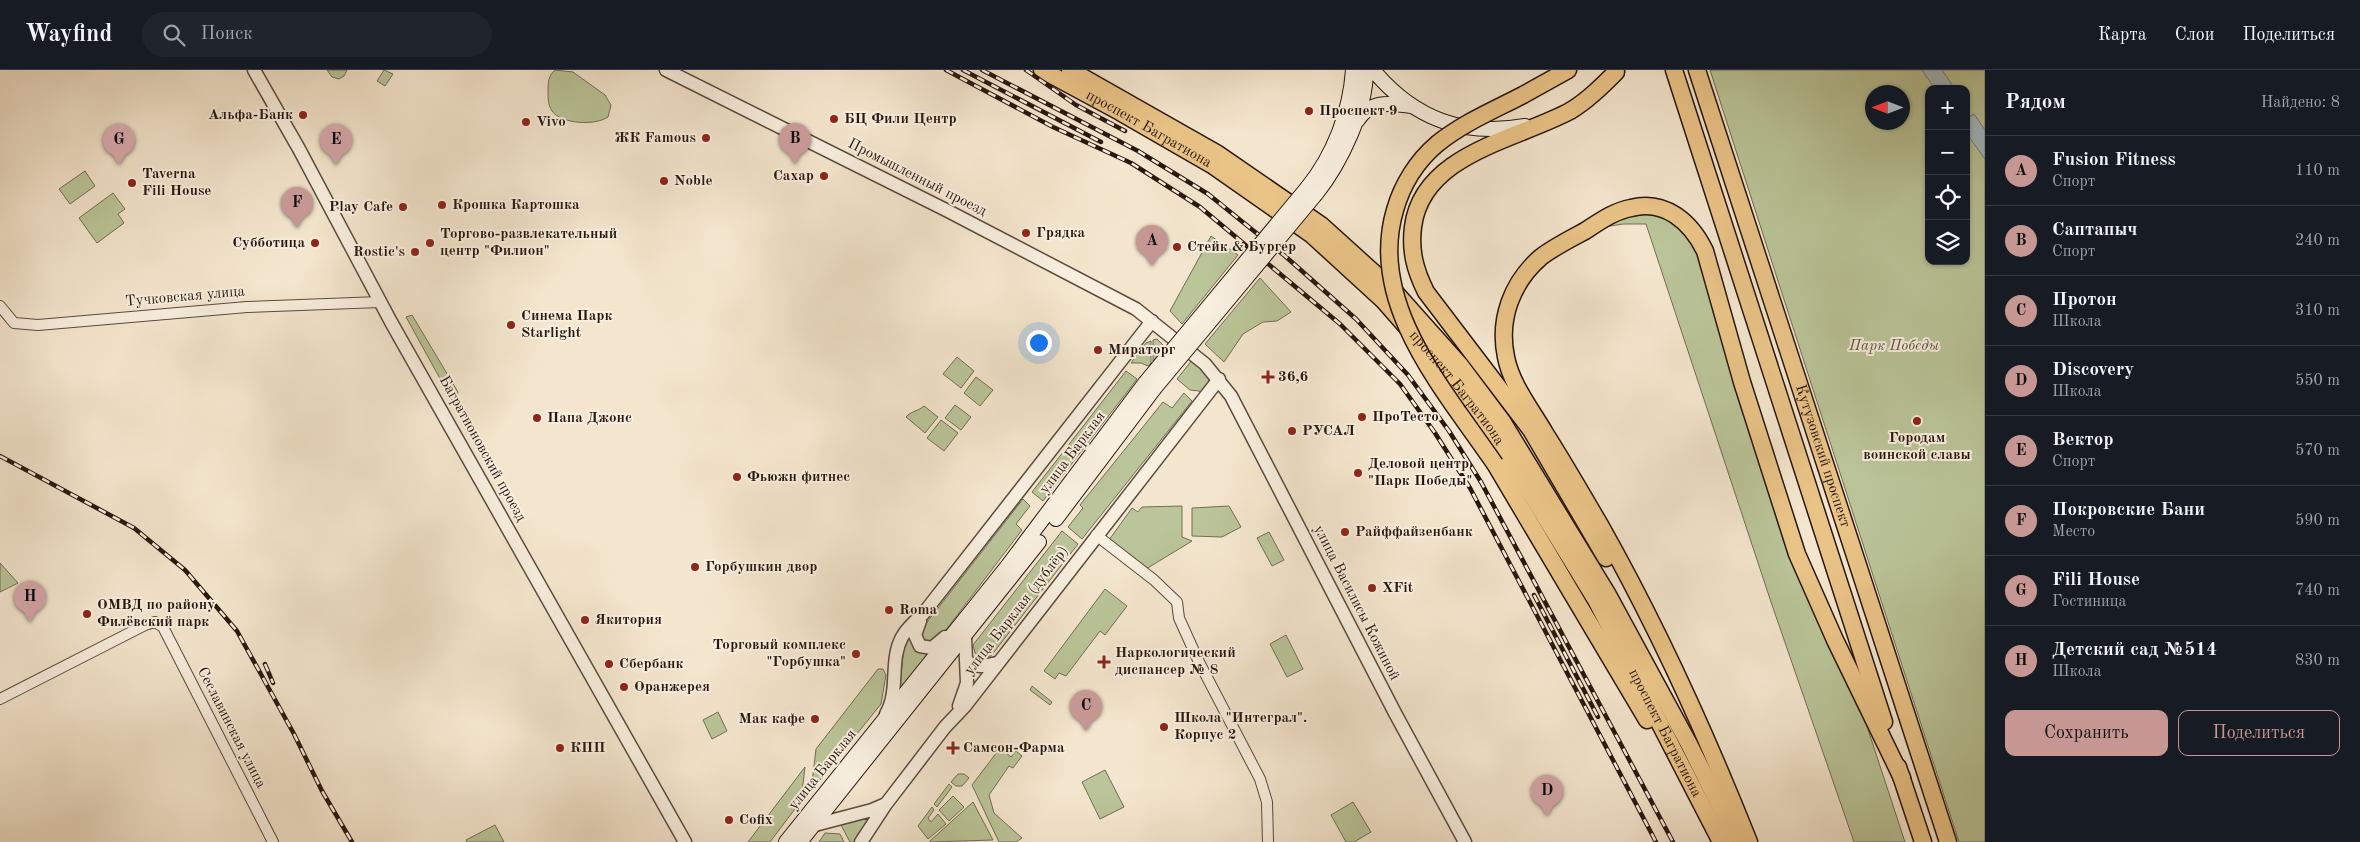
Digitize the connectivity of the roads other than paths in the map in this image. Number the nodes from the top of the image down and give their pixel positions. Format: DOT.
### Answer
graph roads {
  1 [pos="254,70"];
  2 [pos="666,70"];
  3 [pos="1042,70"];
  4 [pos="1070,70"];
  5 [pos="1353,70"];
  6 [pos="1362,70"];
  7 [pos="1366,70"];
  8 [pos="1373,70"];
  9 [pos="1568,70"];
  10 [pos="1674,70"];
  11 [pos="1697,70"];
  12 [pos="1616,72"];
  13 [pos="1350,95"];
  14 [pos="1413,106"];
  15 [pos="1549,121"];
  16 [pos="1350,135"];
  17 [pos="1311,191"];
  18 [pos="380,302"];
  19 [pos="0,306"];
  20 [pos="1152,321"];
  21 [pos="1219,379"];
  22 [pos="1150,386"];
  23 [pos="1096,536"];
  24 [pos="923,614"];
  25 [pos="964,621"];
  26 [pos="965,636"];
  27 [pos="966,660"];
  28 [pos="997,663"];
  29 [pos="1680,685"];
  30 [pos="0,699"];
  31 [pos="946,727"];
  32 [pos="876,729"];
  33 [pos="1902,778"];
  34 [pos="886,804"];
  35 [pos="815,825"];
  36 [pos="1713,826"];
  37 [pos="273,842"];
  38 [pos="685,842"];
  39 [pos="786,842"];
  40 [pos="800,842"];
  41 [pos="861,842"];
  42 [pos="1268,842"];
  43 [pos="1465,842"];
  44 [pos="1721,842"];
  45 [pos="1738,842"];
  46 [pos="1749,842"];
  47 [pos="1923,842"];
  48 [pos="1948,842"];
  1 -- 18 [label="street, Багратионовский проезд"];
  2 -- 20 [label="street, Промышленный проезд"];
  3 -- 36 [label="main road, проспект Багратиона"];
  4 -- 45 [label="main road, проспект Багратиона"];
  5 -- 13 [label="main road"];
  6 -- 13 [label="street, улица Барклая"];
  7 -- 16 [label="main road, улица Барклая"];
  8 -- 14 [label="main road"];
  9 -- 36 [label="main road, bridge"];
  10 -- 33 [label="main road, Кутузовский проспект"];
  11 -- 48 [label="main road, Кутузовский проспект"];
  12 -- 15 [label="main road"];
  13 -- 17 [label="main road, улица Барклая"];
  14 -- 15 [label="main road"];
  14 -- 16 [label="main road"];
  15 -- 29 [label="main road"];
  16 -- 17 [label="main road, улица Барклая"];
  17 -- 22 [label="main road, улица Барклая, bridge"];
  18 -- 19 [label="street, Тучковская улица"];
  18 -- 38 [label="street, Багратионовский проезд"];
  20 -- 21 [label="street, Промышленный проезд"];
  20 -- 24 [label="street"];
  21 -- 23 [label="street, улица Барклая (дублёр)"];
  21 -- 43 [label="street, улица Василисы Кожиной"];
  22 -- 25 [label="main road, улица Барклая"];
  22 -- 26 [label="main road, улица Барклая"];
  23 -- 28 [label="street, улица Барклая (дублёр)"];
  23 -- 42 [label="street"];
  24 -- 25 [label="street"];
  24 -- 32 [label="street"];
  25 -- 32 [label="main road, улица Барклая"];
  26 -- 27 [label="street"];
  26 -- 35 [label="main road, улица Барклая"];
  27 -- 28 [label="street"];
  27 -- 31 [label="street"];
  28 -- 31 [label="street, улица Барклая (дублёр)"];
  29 -- 33 [label="main road"];
  29 -- 46 [label="main road"];
  30 -- 37 [label="street, Сеславинская улица"];
  31 -- 34 [label="street, улица Барклая (дублёр)"];
  32 -- 39 [label="main road, улица Барклая"];
  33 -- 47 [label="main road, Кутузовский проспект"];
  34 -- 35 [label="street"];
  34 -- 41 [label="street, улица Барклая (дублёр)"];
  35 -- 40 [label="main road, улица Барклая"];
  36 -- 44 [label="main road, проспект Багратиона"];
}
